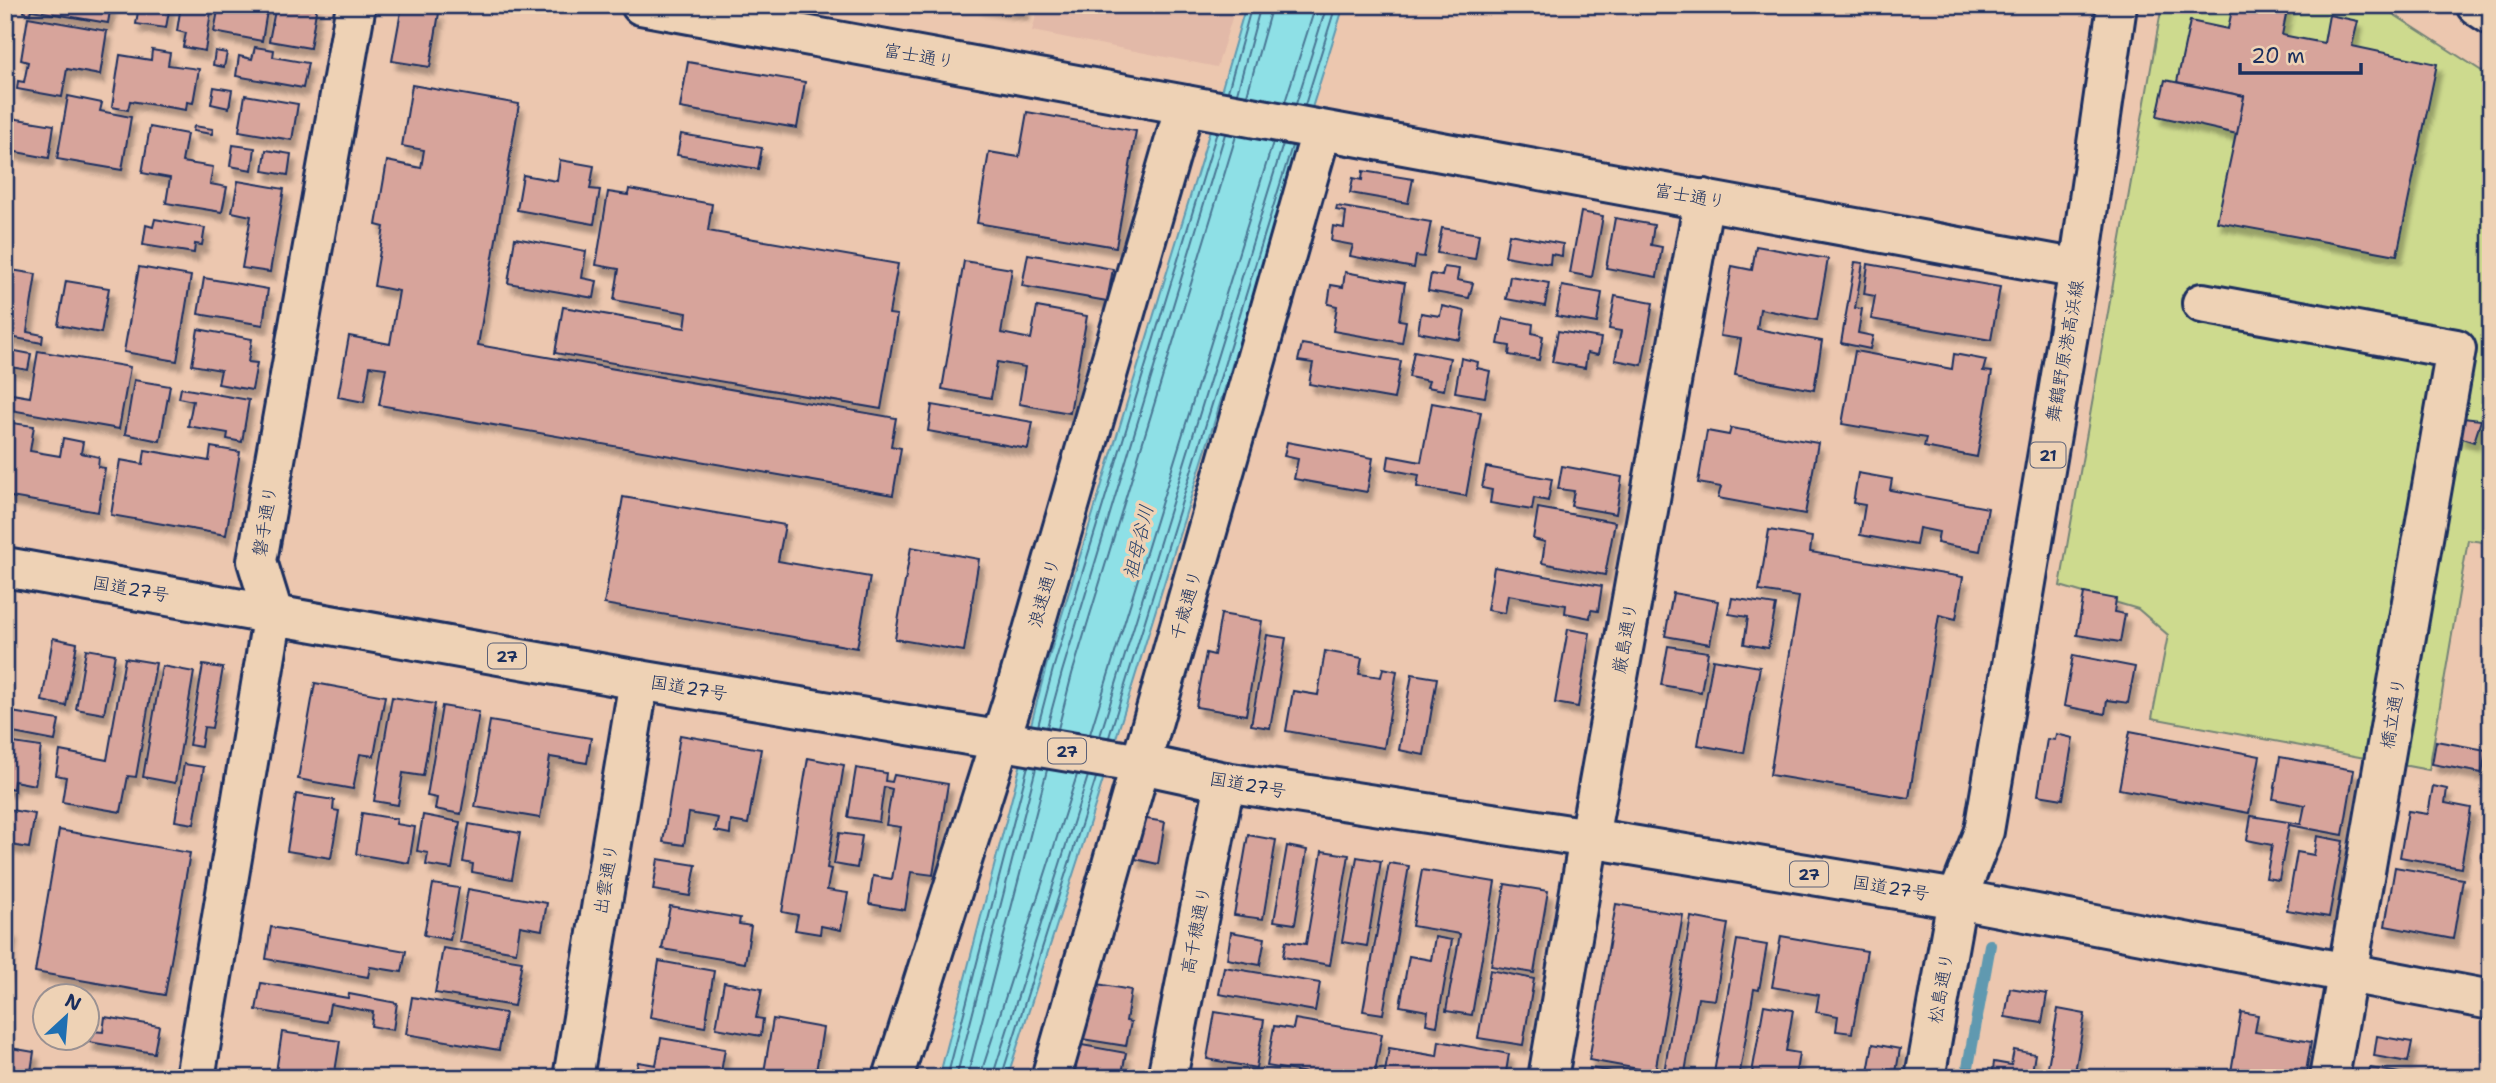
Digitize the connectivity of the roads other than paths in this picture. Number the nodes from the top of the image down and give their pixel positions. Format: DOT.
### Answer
graph roads {
  1 [pos="356,5"];
  2 [pos="641,5"];
  3 [pos="2117,5"];
  4 [pos="2476,5"];
  5 [pos="2491,15"];
  6 [pos="1191,106"];
  7 [pos="1311,129"];
  8 [pos="1704,199"];
  9 [pos="2079,269"];
  10 [pos="2202,303"];
  11 [pos="5,567"];
  12 [pos="273,614"];
  13 [pos="639,680"];
  14 [pos="1005,741"];
  15 [pos="1132,763"];
  16 [pos="1225,782"];
  17 [pos="1589,838"];
  18 [pos="1958,899"];
  19 [pos="2347,975"];
  20 [pos="2491,1000"];
  21 [pos="195,1078"];
  22 [pos="573,1078"];
  23 [pos="893,1078"];
  24 [pos="1051,1078"];
  25 [pos="1167,1078"];
  26 [pos="1548,1078"];
  27 [pos="1925,1078"];
  28 [pos="2329,1078"];
  1 -- 12 [label="main road, 磐手通り"];
  2 -- 6 [label="main road, 富士通り"];
  3 -- 9 [label="main road, 舞鶴野原港高浜線 / 21"];
  4 -- 5 [label="main road"];
  6 -- 7 [label="main road, 富士通り"];
  6 -- 14 [label="main road, 浪速通り"];
  7 -- 8 [label="main road, 富士通り"];
  7 -- 15 [label="main road, 千歳通り"];
  8 -- 9 [label="main road, 富士通り"];
  8 -- 17 [label="main road, 厳島通り"];
  9 -- 18 [label="main road, 舞鶴野原港高浜線 / 21"];
  10 -- 19 [label="main road, 橋立通り"];
  11 -- 12 [label="main road, 国道27号 / 27"];
  12 -- 13 [label="main road, 国道27号 / 27"];
  12 -- 21 [label="main road, 磐手通り"];
  13 -- 14 [label="main road, 国道27号 / 27"];
  13 -- 22 [label="main road, 出雲通り"];
  14 -- 15 [label="main road, 国道27号 / 27"];
  14 -- 23 [label="main road, 浪速通り"];
  15 -- 16 [label="main road, 国道27号 / 27"];
  15 -- 24 [label="main road, 千歳通り"];
  16 -- 17 [label="main road, 国道27号 / 27"];
  16 -- 25 [label="main road, 高千穂通り"];
  17 -- 18 [label="main road, 国道27号 / 27"];
  17 -- 26 [label="main road, 厳島通り"];
  18 -- 19 [label="main road, 国道27号 / 27"];
  18 -- 27 [label="main road, 松島通り"];
  19 -- 20 [label="main road, 国道27号 / 27"];
  19 -- 28 [label="main road, 橋立通り"];
}
